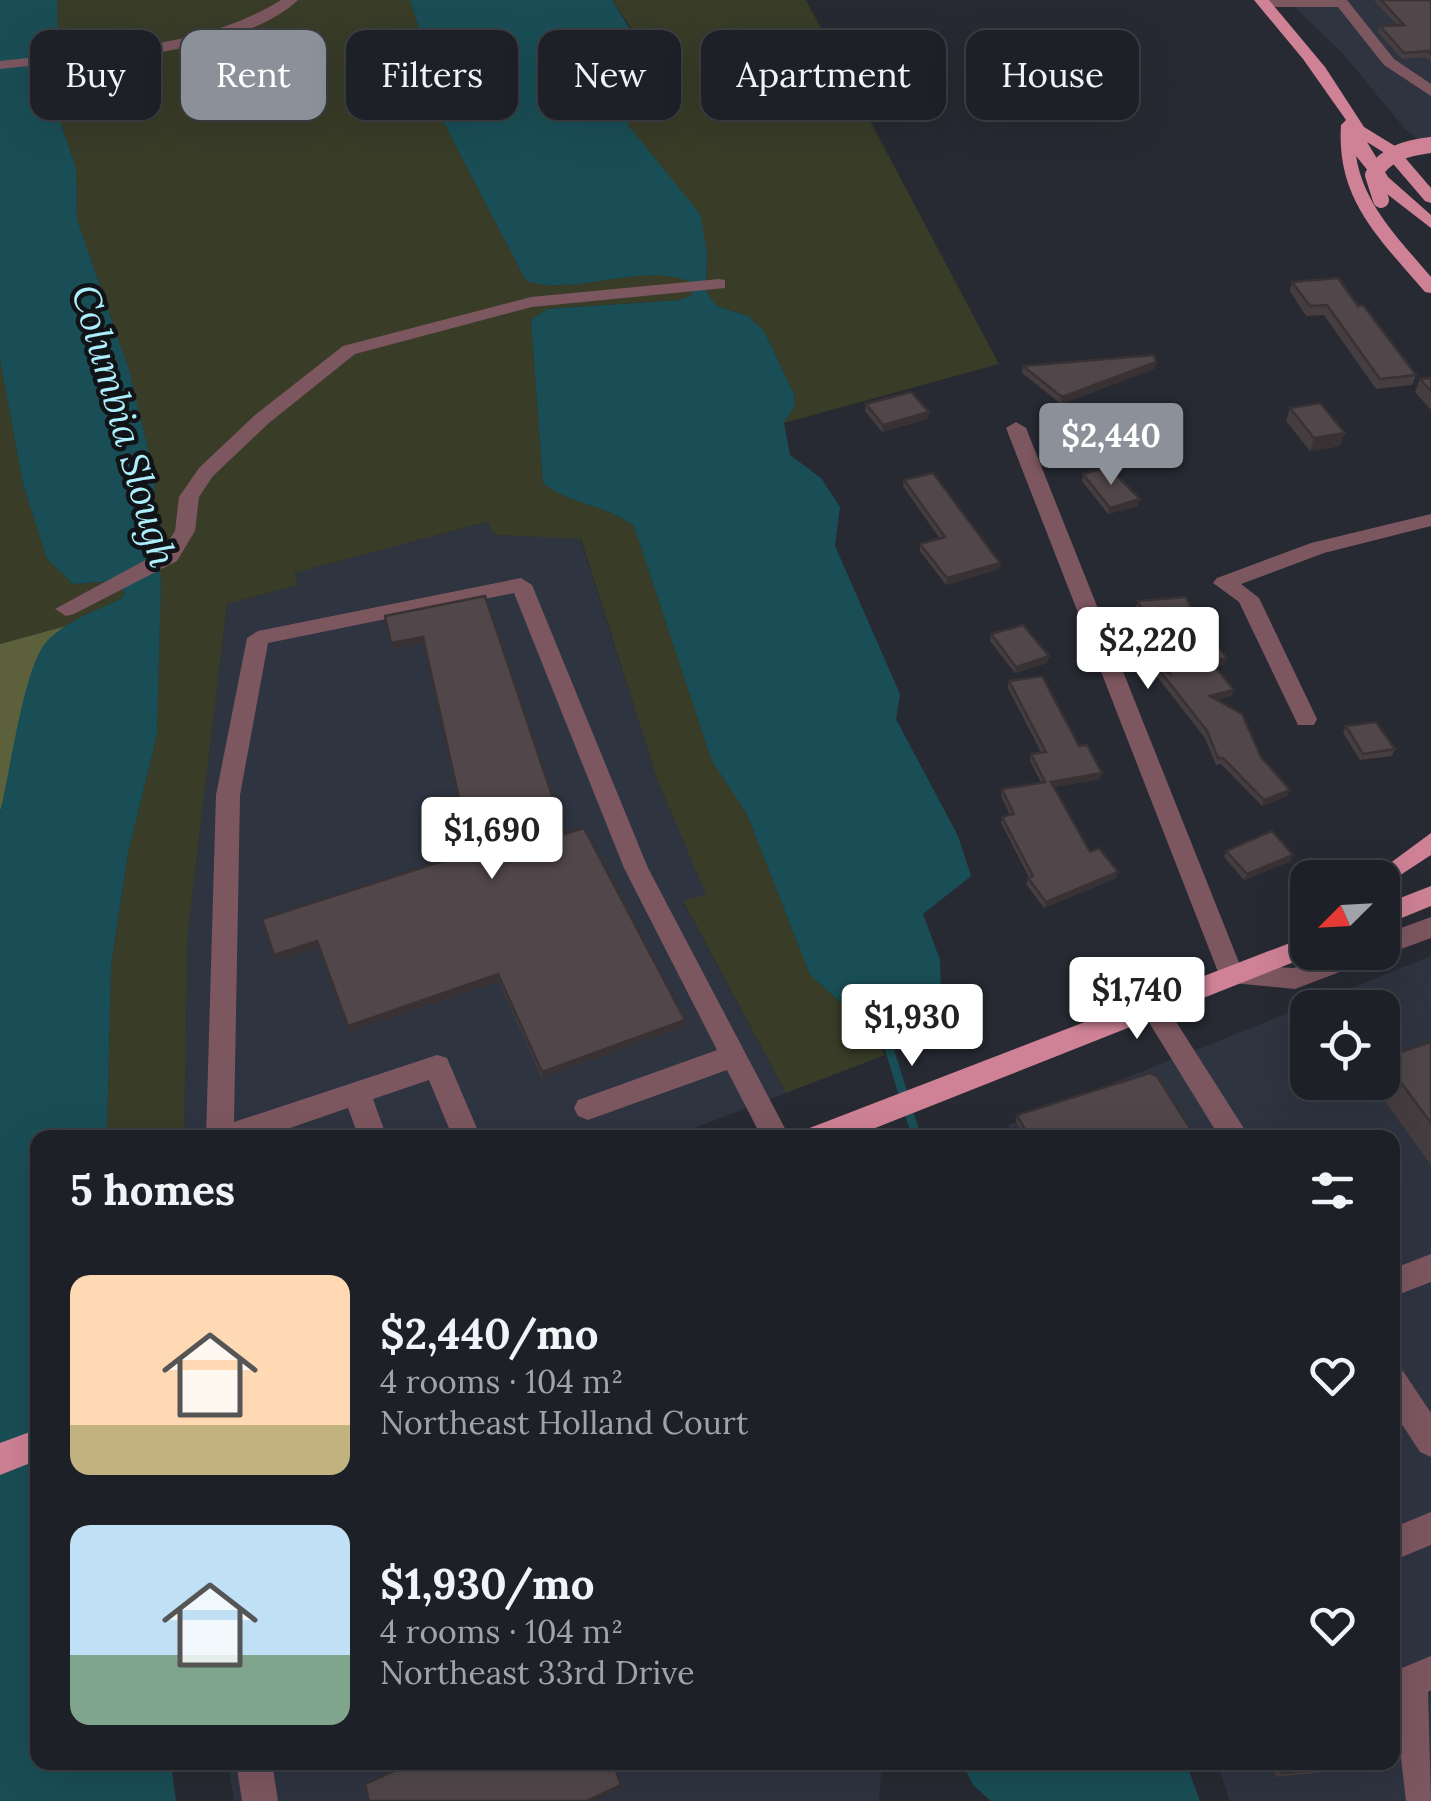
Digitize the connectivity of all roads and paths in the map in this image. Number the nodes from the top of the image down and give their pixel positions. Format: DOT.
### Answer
graph roads {
  1 [pos="292,0"];
  2 [pos="1263,2"];
  3 [pos="0,65"];
  4 [pos="1431,90"];
  5 [pos="1350,115"];
  6 [pos="1360,131"];
  7 [pos="1431,146"];
  8 [pos="1431,170"];
  9 [pos="1431,198"];
  10 [pos="1431,223"];
  11 [pos="1426,255"];
  12 [pos="719,284"];
  13 [pos="1431,288"];
  14 [pos="1016,428"];
  15 [pos="1431,520"];
  16 [pos="66,609"];
  17 [pos="1306,719"];
  18 [pos="1431,842"];
  19 [pos="1400,865"];
  20 [pos="1431,896"];
  21 [pos="1400,909"];
  22 [pos="1431,927"];
  23 [pos="1400,939"];
  24 [pos="1290,953"];
  25 [pos="1320,970"];
  26 [pos="1230,976"];
  27 [pos="1152,1006"];
  28 [pos="733,1056"];
  29 [pos="357,1093"];
  30 [pos="588,1108"];
  31 [pos="222,1130"];
  32 [pos="267,1130"];
  33 [pos="370,1130"];
  34 [pos="464,1130"];
  35 [pos="772,1130"];
  36 [pos="838,1130"];
  37 [pos="1231,1130"];
  38 [pos="1431,1268"];
  39 [pos="1400,1279"];
  40 [pos="1400,1393"];
  41 [pos="1431,1441"];
  42 [pos="30,1447"];
  43 [pos="0,1459"];
  44 [pos="1431,1528"];
  45 [pos="1400,1542"];
  46 [pos="1431,1673"];
  47 [pos="255,1770"];
  48 [pos="260,1801"];
  49 [pos="1424,1801"];
  1 -- 3 [label="street"];
  2 -- 4 [label="street"];
  2 -- 5 [label="main road"];
  5 -- 6 [label="main road"];
  5 -- 8 [label="main road"];
  5 -- 13 [label="main road"];
  6 -- 9 [label="main road"];
  6 -- 10 [label="main road"];
  7 -- 11 [label="main road, bridge"];
  12 -- 16 [label="street"];
  14 -- 26 [label="street"];
  15 -- 17 [label="street"];
  18 -- 19 [label="main road"];
  20 -- 21 [label="main road"];
  22 -- 23 [label="street"];
  24 -- 26 [label="main road"];
  25 -- 26 [label="street"];
  26 -- 27 [label="main road"];
  27 -- 36 [label="main road"];
  27 -- 37 [label="street"];
  28 -- 30 [label="street"];
  28 -- 31 [label="street"];
  28 -- 35 [label="street"];
  29 -- 32 [label="street"];
  29 -- 33 [label="street"];
  29 -- 34 [label="street"];
  38 -- 39 [label="street"];
  40 -- 41 [label="street"];
  42 -- 43 [label="main road"];
  44 -- 45 [label="street"];
  46 -- 49 [label="street"];
  47 -- 48 [label="street"];
}
